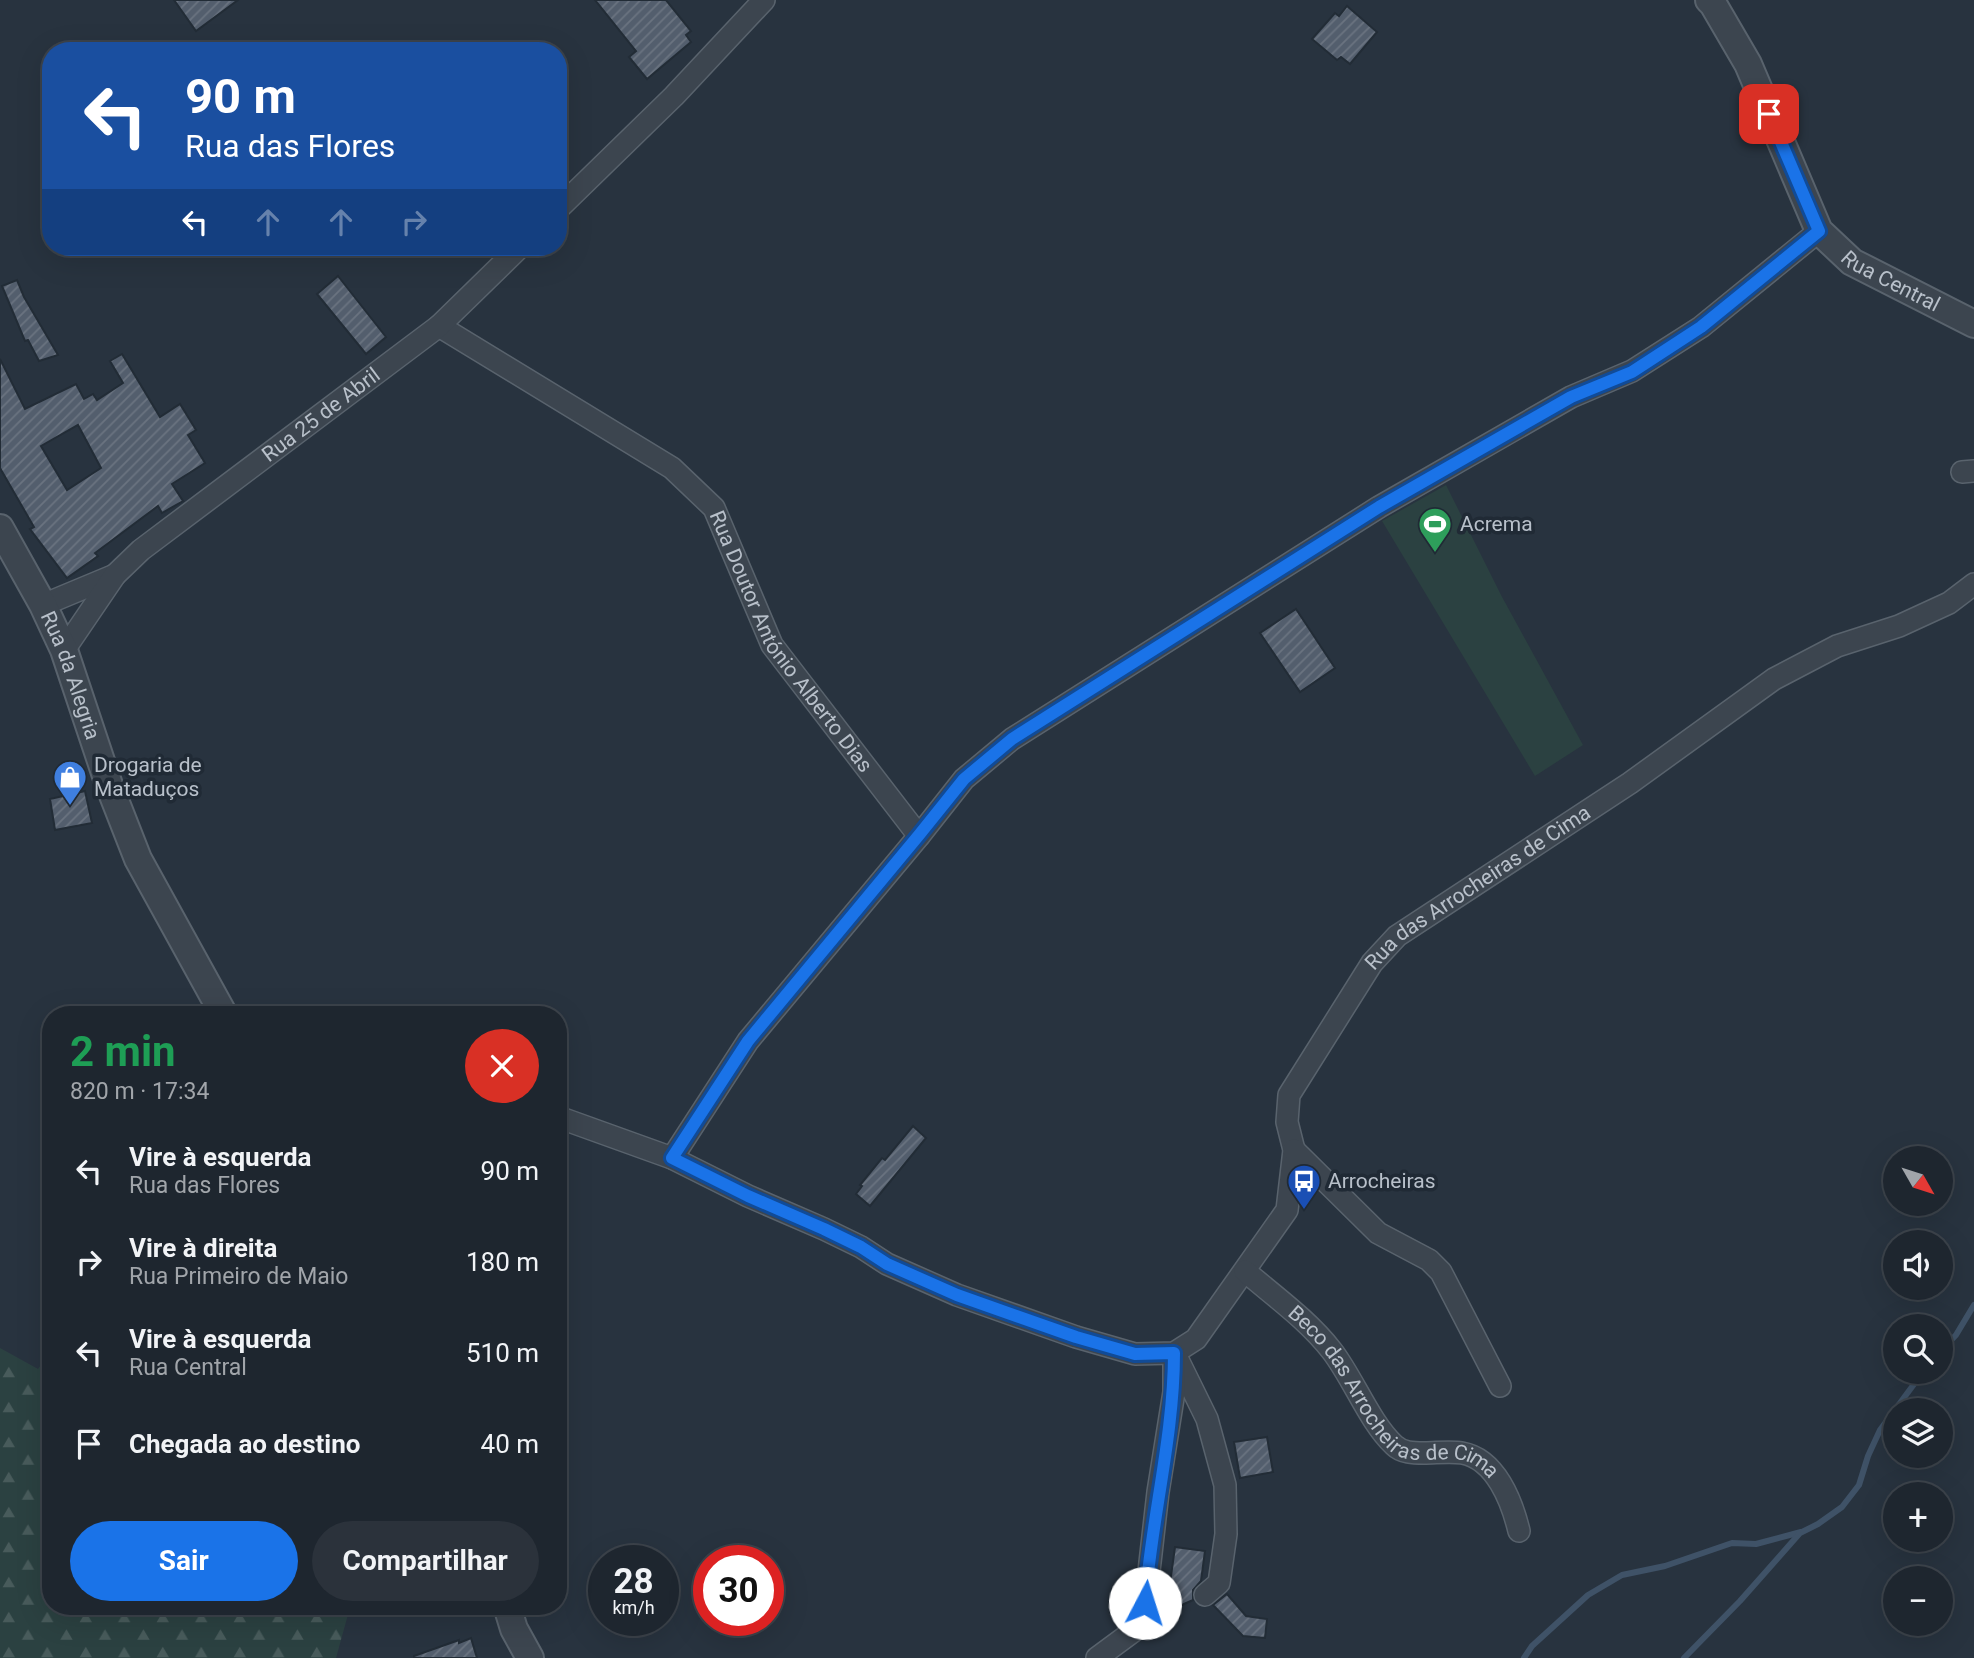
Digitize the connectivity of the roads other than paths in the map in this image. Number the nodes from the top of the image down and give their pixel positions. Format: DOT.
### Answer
graph roads {
  1 [pos="764,0"];
  2 [pos="1709,0"];
  3 [pos="567,200"];
  4 [pos="1819,231"];
  5 [pos="511,256"];
  6 [pos="1974,324"];
  7 [pos="439,326"];
  8 [pos="0,528"];
  9 [pos="7,556"];
  10 [pos="115,575"];
  11 [pos="1974,584"];
  12 [pos="43,606"];
  13 [pos="64,650"];
  14 [pos="919,835"];
  15 [pos="219,1006"];
  16 [pos="567,1120"];
  17 [pos="1294,1150"];
  18 [pos="672,1158"];
  19 [pos="1245,1271"];
  20 [pos="1174,1353"];
  21 [pos="1500,1386"];
  22 [pos="1519,1531"];
  23 [pos="1205,1595"];
  24 [pos="509,1615"];
  25 [pos="530,1658"];
  26 [pos="1097,1658"];
  1 -- 3 [label="street"];
  2 -- 4 [label="street, Rua Central"];
  4 -- 6 [label="street, Rua Central"];
  4 -- 14 [label="street"];
  5 -- 7 [label="street, Rua 25 de Abril"];
  7 -- 10 [label="street, Rua 25 de Abril"];
  7 -- 14 [label="street, Rua Doutor António Alberto Dias"];
  8 -- 9 [label="street, Rua da Alegria"];
  9 -- 12 [label="street, Rua da Alegria"];
  10 -- 12 [label="street, Rua 25 de Abril"];
  10 -- 13 [label="street, Rua 25 de Abril"];
  11 -- 17 [label="street, Rua das Arrocheiras de Cima"];
  12 -- 13 [label="street, Rua da Alegria"];
  13 -- 15 [label="street, Rua da Alegria"];
  14 -- 18 [label="street"];
  16 -- 18 [label="street"];
  17 -- 19 [label="street, Rua das Arrocheiras de Cima"];
  17 -- 21 [label="street"];
  18 -- 20 [label="street"];
  19 -- 20 [label="street, Rua das Arrocheiras de Cima"];
  19 -- 22 [label="street, Beco das Arrocheiras de Cima"];
  20 -- 23 [label="street"];
  20 -- 26 [label="street"];
  24 -- 25 [label="street"];
}
